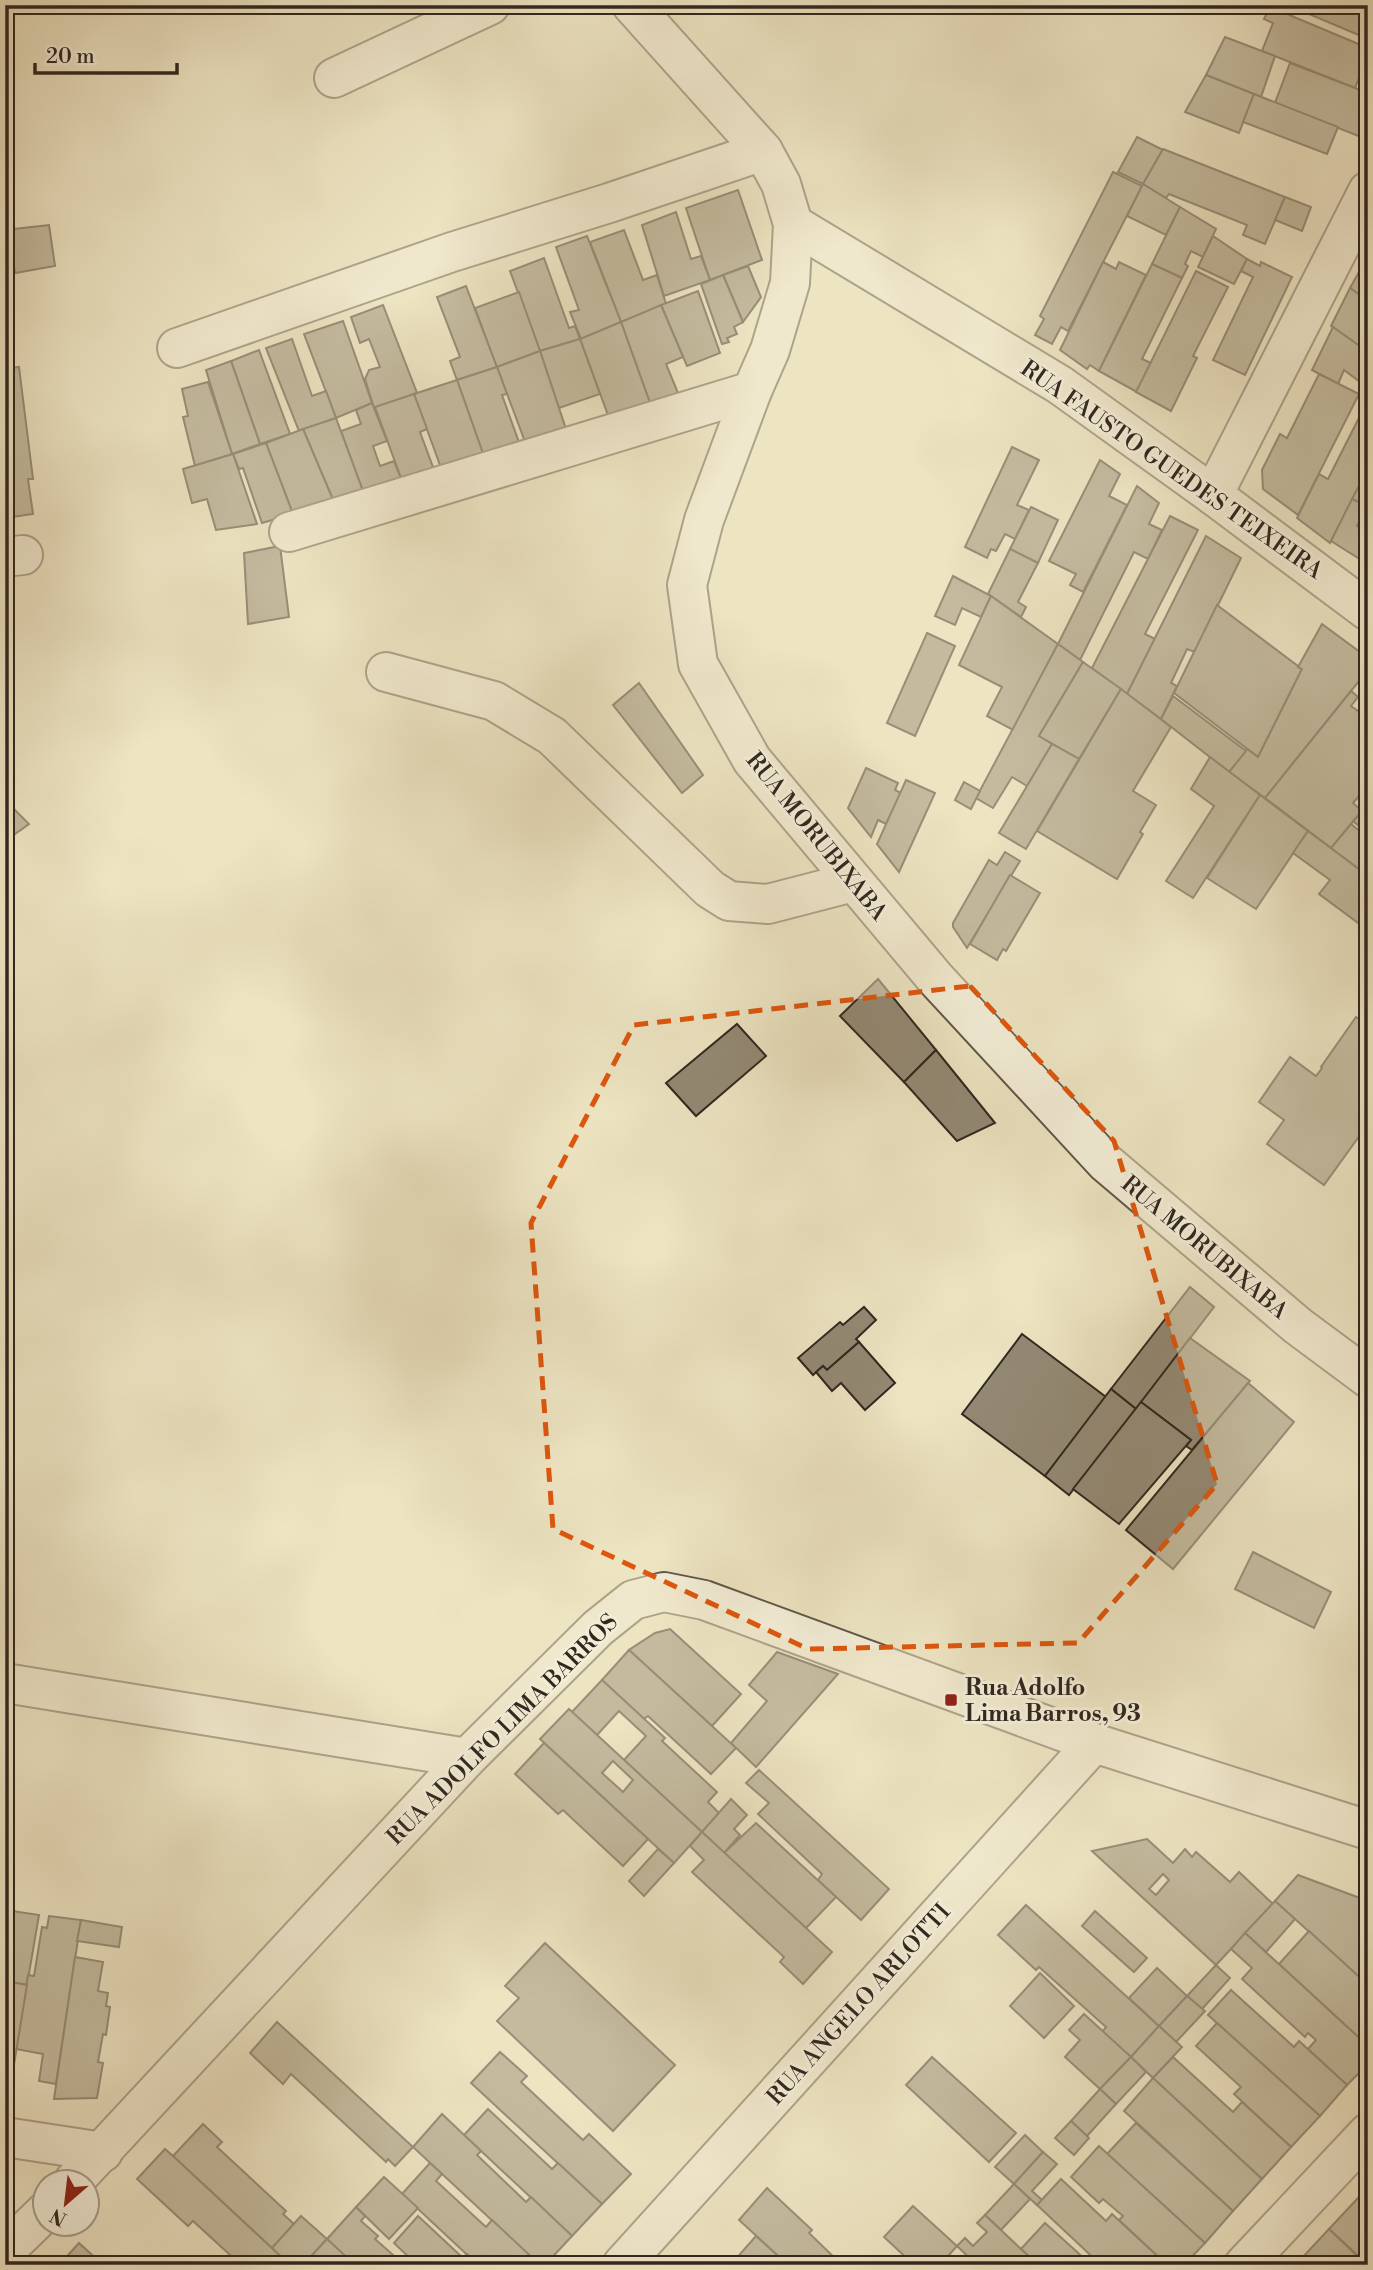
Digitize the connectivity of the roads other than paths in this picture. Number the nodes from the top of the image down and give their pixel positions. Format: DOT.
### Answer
graph roads {
  1 [pos="490,5"];
  2 [pos="632,5"];
  3 [pos="334,78"];
  4 [pos="763,151"];
  5 [pos="1368,191"];
  6 [pos="793,224"];
  7 [pos="177,348"];
  8 [pos="752,391"];
  9 [pos="1213,495"];
  10 [pos="289,531"];
  11 [pos="1368,611"];
  12 [pos="386,672"];
  13 [pos="853,882"];
  14 [pos="1368,1378"];
  15 [pos="5,1683"];
  16 [pos="1094,1743"];
  17 [pos="467,1758"];
  18 [pos="1368,1830"];
  19 [pos="1368,2133"];
  20 [pos="5,2137"];
  21 [pos="103,2152"];
  22 [pos="87,2168"];
  23 [pos="32,2225"];
  24 [pos="5,2252"];
  25 [pos="622,2265"];
  26 [pos="1244,2265"];
  1 -- 3 [label="street"];
  2 -- 4 [label="street, RUA MORUBIXABA"];
  4 -- 6 [label="street, RUA MORUBIXABA"];
  4 -- 7 [label="street"];
  5 -- 9 [label="street"];
  6 -- 8 [label="street, RUA MORUBIXABA"];
  6 -- 9 [label="street, RUA FAUSTO GUEDES TEIXEIRA"];
  8 -- 10 [label="street"];
  8 -- 13 [label="street, RUA MORUBIXABA"];
  9 -- 11 [label="street, RUA FAUSTO GUEDES TEIXEIRA"];
  12 -- 13 [label="street"];
  13 -- 14 [label="street, RUA MORUBIXABA"];
  15 -- 17 [label="street"];
  16 -- 17 [label="street, RUA ADOLFO LIMA BARROS"];
  16 -- 18 [label="street, RUA ADOLFO LIMA BARROS"];
  16 -- 25 [label="street, RUA ANGELO ARLOTTI"];
  17 -- 21 [label="street, RUA ADOLFO LIMA BARROS"];
  19 -- 26 [label="street"];
  20 -- 21 [label="street"];
  21 -- 22 [label="street, RUA ADOLFO LIMA BARROS"];
  23 -- 24 [label="street"];
}
